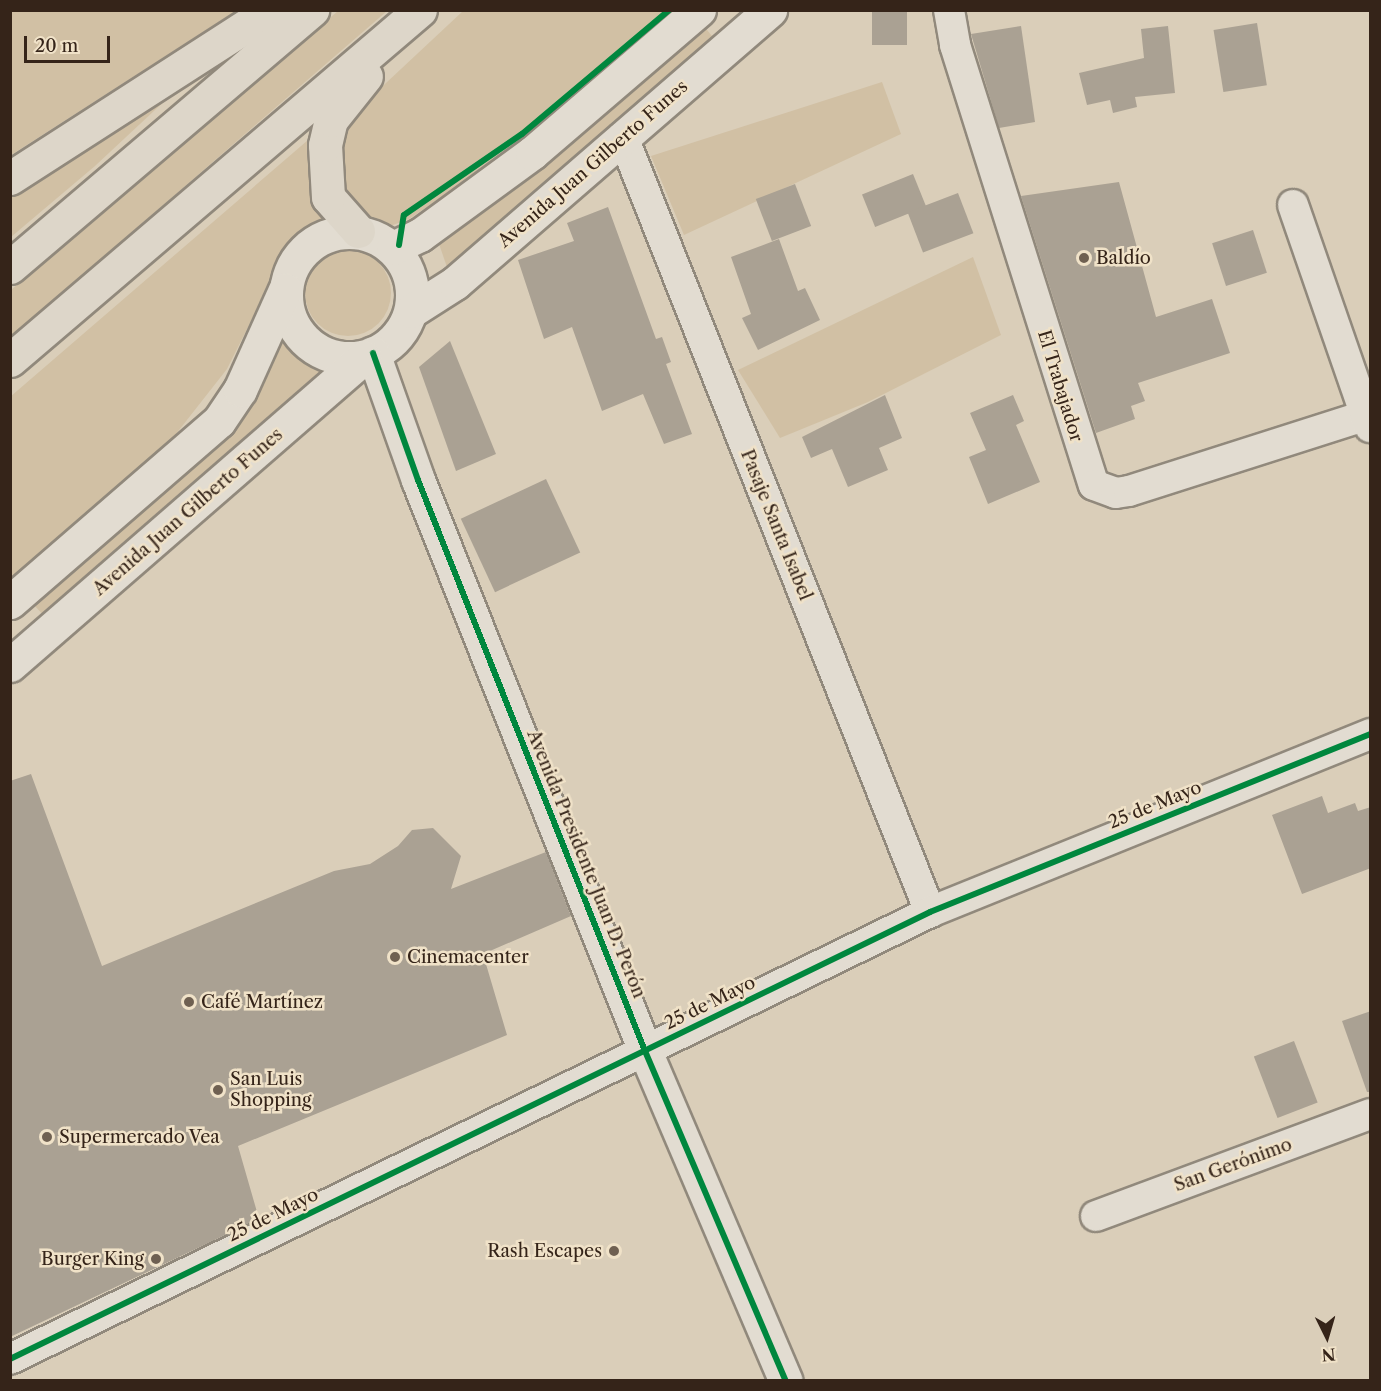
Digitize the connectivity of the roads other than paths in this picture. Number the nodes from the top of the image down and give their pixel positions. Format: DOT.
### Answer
graph roads {
  1 [pos="272,10"];
  2 [pos="312,10"];
  3 [pos="420,10"];
  4 [pos="431,10"];
  5 [pos="699,10"];
  6 [pos="770,10"];
  7 [pos="950,10"];
  8 [pos="623,137"];
  9 [pos="10,178"];
  10 [pos="1293,205"];
  11 [pos="358,231"];
  12 [pos="393,248"];
  13 [pos="10,267"];
  14 [pos="285,290"];
  15 [pos="411,311"];
  16 [pos="369,355"];
  17 [pos="10,360"];
  18 [pos="1369,421"];
  19 [pos="10,602"];
  20 [pos="10,618"];
  21 [pos="35,644"];
  22 [pos="10,665"];
  23 [pos="1371,735"];
  24 [pos="930,912"];
  25 [pos="645,1051"];
  26 [pos="1371,1114"];
  27 [pos="1096,1216"];
  28 [pos="10,1359"];
  29 [pos="785,1380"];
  1 -- 9 [label="highway"];
  2 -- 13 [label="highway"];
  3 -- 17 [label="highway"];
  4 -- 11 [label="highway"];
  5 -- 12 [label="street"];
  6 -- 8 [label="street, Avenida Juan Gilberto Funes"];
  7 -- 18 [label="street, El Trabajador"];
  8 -- 15 [label="street, Avenida Juan Gilberto Funes"];
  8 -- 24 [label="street, Pasaje Santa Isabel"];
  10 -- 18 [label="street"];
  11 -- 12 [label="street"];
  11 -- 14 [label="street"];
  12 -- 15 [label="street"];
  14 -- 16 [label="street"];
  14 -- 19 [label="street"];
  15 -- 16 [label="street"];
  16 -- 21 [label="street, Avenida Juan Gilberto Funes"];
  16 -- 25 [label="street, Avenida Presidente Juan D. Perón"];
  20 -- 21 [label="street"];
  21 -- 22 [label="street, Avenida Juan Gilberto Funes"];
  23 -- 24 [label="street, 25 de Mayo"];
  24 -- 25 [label="street, 25 de Mayo"];
  25 -- 28 [label="street, 25 de Mayo"];
  25 -- 29 [label="street, Avenida Presidente Juan D. Perón"];
  26 -- 27 [label="street, San Gerónimo"];
}
